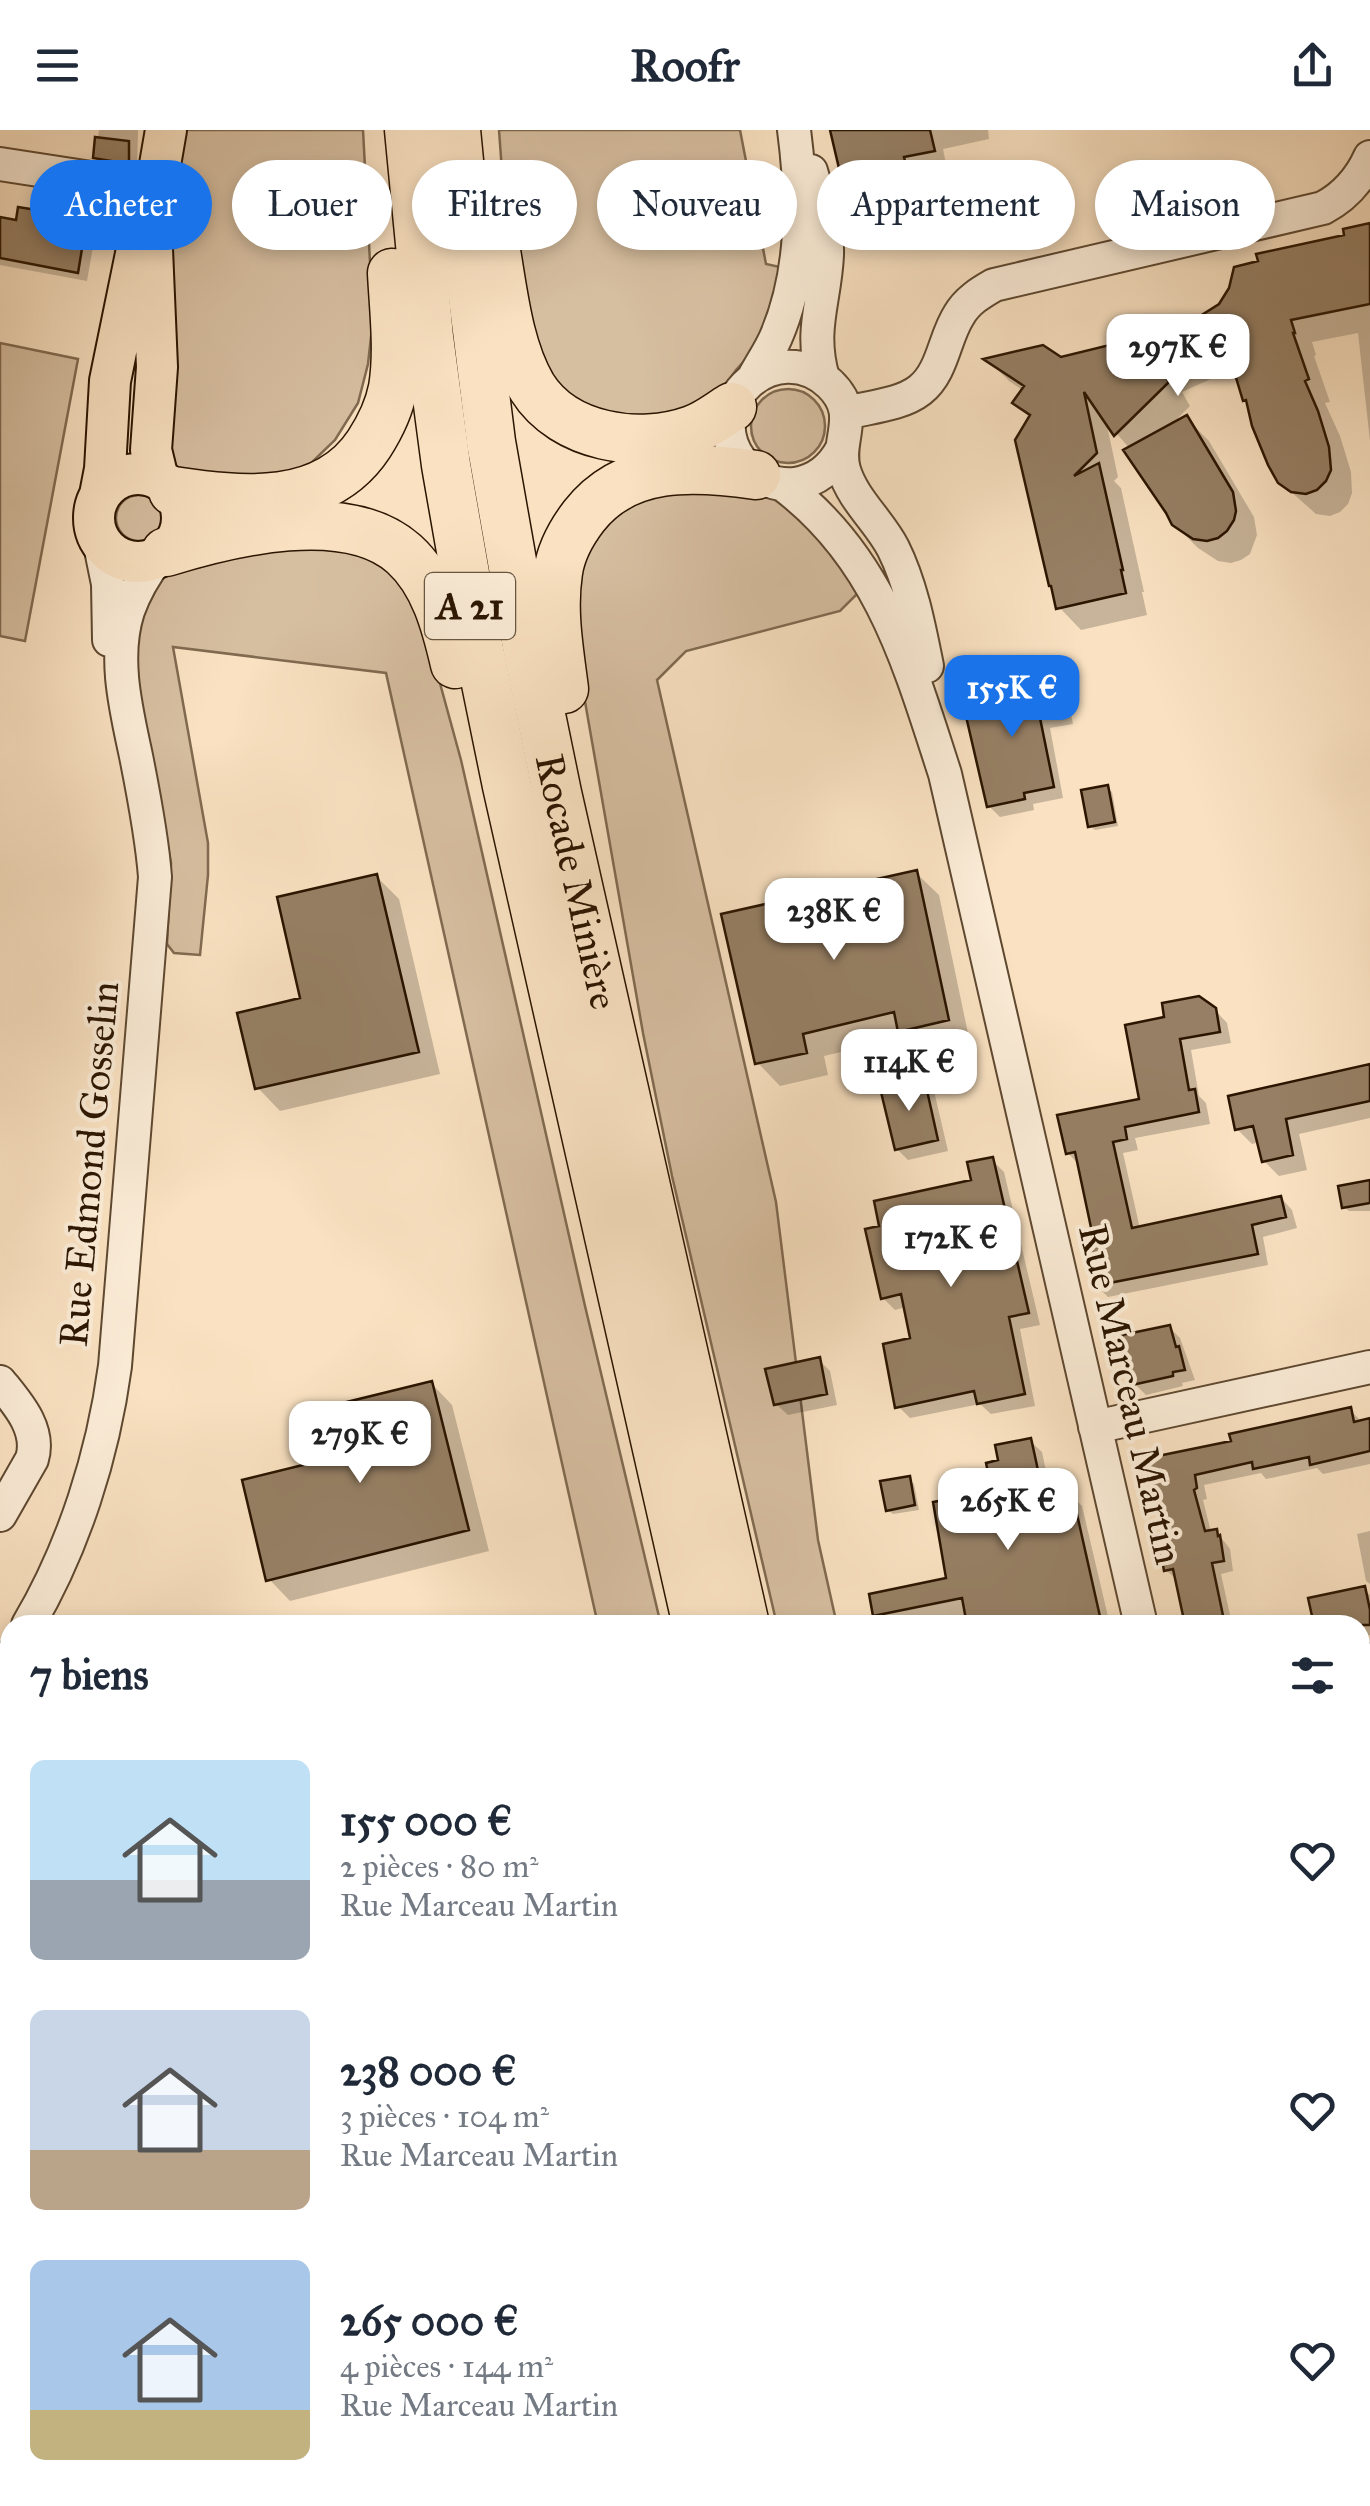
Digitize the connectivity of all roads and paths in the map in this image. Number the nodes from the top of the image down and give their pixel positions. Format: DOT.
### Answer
graph roads {
  1 [pos="166,130"];
  2 [pos="386,130"];
  3 [pos="408,130"];
  4 [pos="456,130"];
  5 [pos="478,130"];
  6 [pos="797,130"];
  7 [pos="1370,158"];
  8 [pos="161,160"];
  9 [pos="0,164"];
  10 [pos="30,169"];
  11 [pos="136,250"];
  12 [pos="153,250"];
  13 [pos="823,378"];
  14 [pos="743,392"];
  15 [pos="846,413"];
  16 [pos="842,449"];
  17 [pos="769,480"];
  18 [pos="165,485"];
  19 [pos="100,495"];
  20 [pos="100,540"];
  21 [pos="162,554"];
  22 [pos="124,698"];
  23 [pos="945,774"];
  24 [pos="616,1059"];
  25 [pos="572,1076"];
  26 [pos="1370,1367"];
  27 [pos="0,1382"];
  28 [pos="1095,1427"];
  29 [pos="0,1515"];
  30 [pos="33,1615"];
  31 [pos="695,1615"];
  32 [pos="743,1615"];
  33 [pos="1138,1615"];
  1 -- 8 [label="main road"];
  2 -- 18 [label="highway"];
  3 -- 25 [label="highway, Rocade Minière / A 21"];
  4 -- 24 [label="highway, Rocade Minière / A 21"];
  5 -- 14 [label="highway"];
  6 -- 13 [label="street"];
  6 -- 14 [label="street"];
  7 -- 15 [label="street"];
  9 -- 10 [label="street"];
  11 -- 19 [label="main road"];
  12 -- 18 [label="main road"];
  13 -- 14 [label="street"];
  13 -- 15 [label="street"];
  14 -- 17 [label="street, Rue Marceau Martin"];
  15 -- 16 [label="street, Rue Marceau Martin"];
  16 -- 17 [label="street"];
  16 -- 23 [label="street, Rue Marceau Martin"];
  17 -- 23 [label="street, Rue Marceau Martin"];
  17 -- 24 [label="highway"];
  18 -- 19 [label="main road"];
  18 -- 21 [label="main road"];
  19 -- 20 [label="main road"];
  20 -- 21 [label="main road"];
  20 -- 22 [label="street, Rue Edmond Gosselin"];
  21 -- 22 [label="street, Rue Edmond Gosselin"];
  21 -- 25 [label="highway"];
  22 -- 30 [label="street, Rue Edmond Gosselin"];
  23 -- 28 [label="street, Rue Marceau Martin"];
  24 -- 32 [label="highway, Rocade Minière / A 21"];
  25 -- 31 [label="highway, Rocade Minière / A 21"];
  26 -- 28 [label="street"];
  27 -- 29 [label="street"];
  28 -- 33 [label="street, Rue Marceau Martin"];
}
